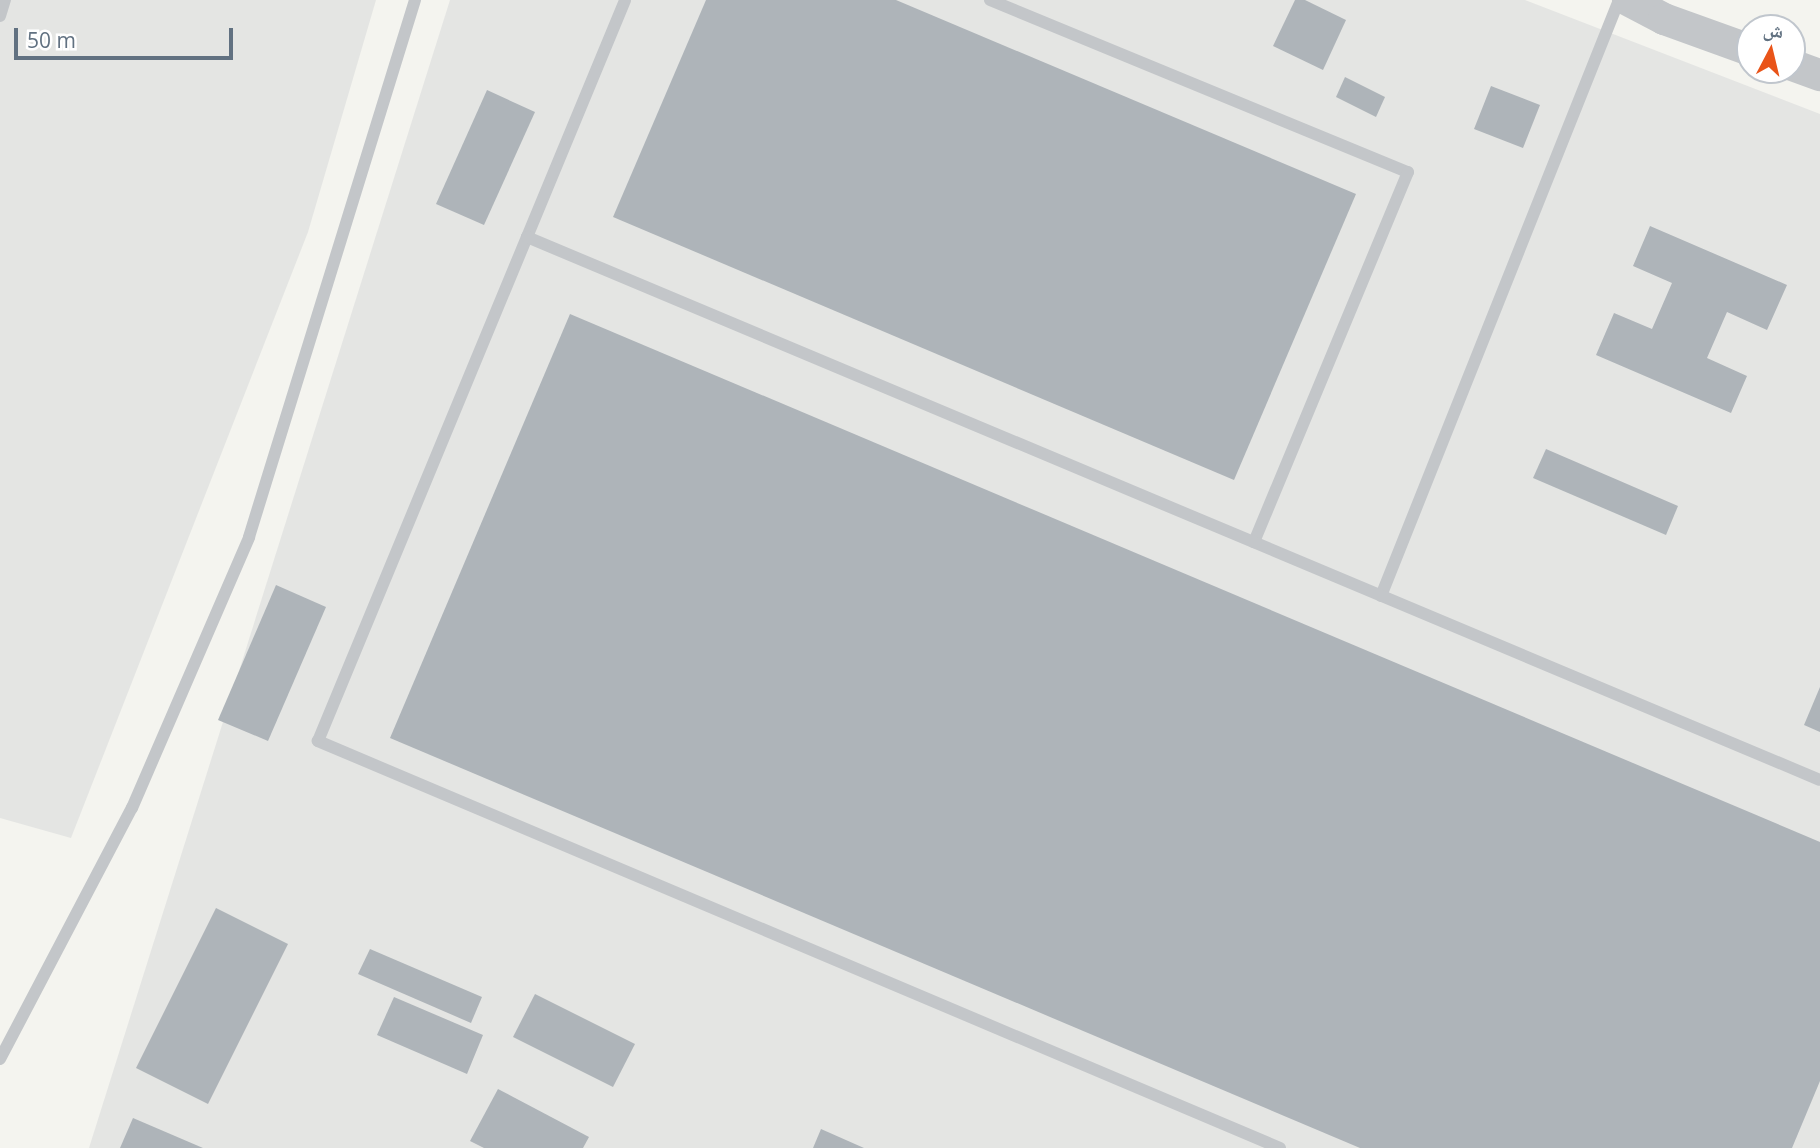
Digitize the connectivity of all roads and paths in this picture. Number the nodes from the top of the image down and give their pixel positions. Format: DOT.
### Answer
graph roads {
  1 [pos="5,0"];
  2 [pos="415,0"];
  3 [pos="625,0"];
  4 [pos="990,0"];
  5 [pos="1619,0"];
  6 [pos="1628,0"];
  7 [pos="0,16"];
  8 [pos="1736,45"];
  9 [pos="527,237"];
  10 [pos="1254,542"];
  11 [pos="1381,596"];
  12 [pos="1820,780"];
  13 [pos="0,1059"];
  14 [pos="1280,1148"];
  1 -- 7 [label="lane"];
  2 -- 13 [label="lane"];
  3 -- 9 [label="lane"];
  4 -- 10 [label="lane"];
  5 -- 11 [label="lane"];
  6 -- 8 [label="street"];
  9 -- 10 [label="lane"];
  9 -- 14 [label="lane"];
  10 -- 11 [label="lane"];
  11 -- 12 [label="lane"];
}
